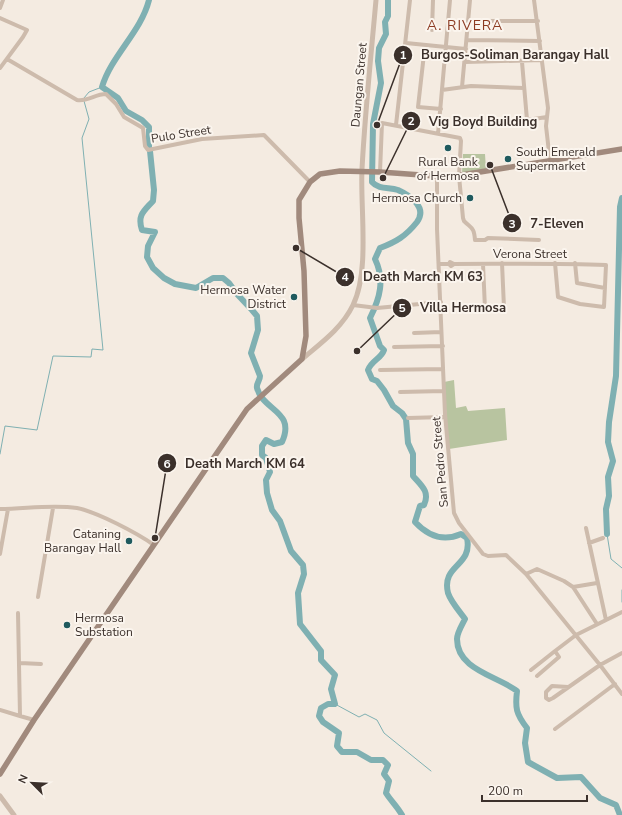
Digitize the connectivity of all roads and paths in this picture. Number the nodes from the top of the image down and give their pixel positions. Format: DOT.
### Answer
graph roads {
  1 [pos="3,0"];
  2 [pos="376,0"];
  3 [pos="410,0"];
  4 [pos="434,0"];
  5 [pos="450,0"];
  6 [pos="470,0"];
  7 [pos="534,0"];
  8 [pos="0,8"];
  9 [pos="0,18"];
  10 [pos="468,21"];
  11 [pos="538,21"];
  12 [pos="432,30"];
  13 [pos="467,40"];
  14 [pos="540,41"];
  15 [pos="406,43"];
  16 [pos="425,45"];
  17 [pos="446,47"];
  18 [pos="466,49"];
  19 [pos="7,59"];
  20 [pos="542,60"];
  21 [pos="465,62"];
  22 [pos="522,62"];
  23 [pos="0,68"];
  24 [pos="462,87"];
  25 [pos="524,88"];
  26 [pos="442,90"];
  27 [pos="441,109"];
  28 [pos="547,117"];
  29 [pos="396,125"];
  30 [pos="438,134"];
  31 [pos="622,149"];
  32 [pos="550,161"];
  33 [pos="362,171"];
  34 [pos="375,171"];
  35 [pos="460,176"];
  36 [pos="437,178"];
  37 [pos="310,182"];
  38 [pos="539,240"];
  39 [pos="502,263"];
  40 [pos="575,263"];
  41 [pos="439,264"];
  42 [pos="483,264"];
  43 [pos="555,264"];
  44 [pos="605,288"];
  45 [pos="441,302"];
  46 [pos="353,305"];
  47 [pos="441,332"];
  48 [pos="414,333"];
  49 [pos="443,346"];
  50 [pos="394,347"];
  51 [pos="302,359"];
  52 [pos="443,369"];
  53 [pos="380,370"];
  54 [pos="444,391"];
  55 [pos="400,392"];
  56 [pos="445,417"];
  57 [pos="408,418"];
  58 [pos="53,508"];
  59 [pos="8,509"];
  60 [pos="0,510"];
  61 [pos="586,528"];
  62 [pos="603,538"];
  63 [pos="589,543"];
  64 [pos="154,545"];
  65 [pos="0,554"];
  66 [pos="526,574"];
  67 [pos="598,583"];
  68 [pos="573,587"];
  69 [pos="38,597"];
  70 [pos="622,612"];
  71 [pos="18,613"];
  72 [pos="606,620"];
  73 [pos="597,624"];
  74 [pos="576,635"];
  75 [pos="554,651"];
  76 [pos="622,653"];
  77 [pos="20,663"];
  78 [pos="41,664"];
  79 [pos="600,664"];
  80 [pos="531,670"];
  81 [pos="537,676"];
  82 [pos="615,684"];
  83 [pos="568,687"];
  84 [pos="622,694"];
  85 [pos="0,710"];
  86 [pos="20,716"];
  87 [pos="34,720"];
  88 [pos="555,730"];
  89 [pos="0,774"];
  90 [pos="0,796"];
  91 [pos="14,815"];
  1 -- 8 [label="street"];
  2 -- 33 [label="street, Daungan Street"];
  3 -- 15 [label="street"];
  4 -- 12 [label="street"];
  5 -- 17 [label="street"];
  6 -- 10 [label="street"];
  7 -- 11 [label="street"];
  9 -- 19 [label="street"];
  10 -- 11 [label="street"];
  10 -- 13 [label="street"];
  11 -- 14 [label="street"];
  13 -- 14 [label="street"];
  13 -- 18 [label="street"];
  14 -- 20 [label="street"];
  15 -- 16 [label="street"];
  15 -- 29 [label="street"];
  16 -- 17 [label="street"];
  16 -- 27 [label="street"];
  17 -- 18 [label="street"];
  17 -- 26 [label="street"];
  18 -- 21 [label="street"];
  19 -- 23 [label="street"];
  19 -- 37 [label="street, Pulo Street"];
  20 -- 22 [label="street"];
  20 -- 28 [label="street"];
  21 -- 22 [label="street"];
  21 -- 24 [label="street"];
  22 -- 25 [label="street"];
  24 -- 25 [label="street"];
  24 -- 26 [label="street"];
  25 -- 28 [label="street"];
  26 -- 27 [label="street"];
  27 -- 30 [label="street"];
  28 -- 32 [label="street"];
  29 -- 30 [label="street"];
  29 -- 34 [label="street"];
  30 -- 35 [label="street"];
  31 -- 32 [label="main road"];
  32 -- 35 [label="main road"];
  33 -- 34 [label="main road"];
  33 -- 37 [label="main road"];
  33 -- 46 [label="street, Daungan Street"];
  34 -- 36 [label="main road"];
  35 -- 36 [label="main road"];
  35 -- 38 [label="street"];
  36 -- 41 [label="street, San Pedro Street"];
  37 -- 51 [label="main road"];
  39 -- 42 [label="street, Verona Street"];
  39 -- 42 [label="street"];
  39 -- 43 [label="street, Verona Street"];
  40 -- 43 [label="street, Verona Street"];
  40 -- 44 [label="street"];
  40 -- 44 [label="street, Verona Street"];
  41 -- 42 [label="street, Verona Street"];
  41 -- 45 [label="street, San Pedro Street"];
  43 -- 44 [label="street"];
  45 -- 46 [label="street"];
  45 -- 47 [label="street, San Pedro Street"];
  46 -- 51 [label="street, Daungan Street"];
  47 -- 48 [label="street"];
  47 -- 49 [label="street, San Pedro Street"];
  49 -- 50 [label="street"];
  49 -- 52 [label="street, San Pedro Street"];
  51 -- 64 [label="main road"];
  52 -- 53 [label="street"];
  52 -- 54 [label="street, San Pedro Street"];
  54 -- 55 [label="street"];
  54 -- 56 [label="street, San Pedro Street"];
  56 -- 57 [label="street"];
  56 -- 66 [label="street, San Pedro Street"];
  58 -- 59 [label="street"];
  58 -- 64 [label="street"];
  58 -- 69 [label="street"];
  59 -- 60 [label="street"];
  59 -- 65 [label="street"];
  61 -- 63 [label="street"];
  62 -- 63 [label="street"];
  63 -- 67 [label="street"];
  64 -- 87 [label="main road"];
  66 -- 68 [label="street"];
  66 -- 74 [label="street, San Pedro Street"];
  67 -- 68 [label="street"];
  67 -- 72 [label="street"];
  68 -- 73 [label="street"];
  70 -- 72 [label="street"];
  71 -- 77 [label="street"];
  72 -- 73 [label="street"];
  73 -- 74 [label="street"];
  74 -- 75 [label="street"];
  74 -- 79 [label="street, San Pedro Street"];
  75 -- 80 [label="street"];
  75 -- 81 [label="street"];
  76 -- 79 [label="street"];
  77 -- 78 [label="street"];
  77 -- 86 [label="street"];
  79 -- 82 [label="street, San Pedro Street"];
  79 -- 83 [label="street"];
  82 -- 84 [label="street, San Pedro Street"];
  82 -- 88 [label="street"];
  83 -- 83 [label="street"];
  85 -- 86 [label="street"];
  86 -- 87 [label="street"];
  87 -- 89 [label="main road"];
  90 -- 91 [label="street"];
}
